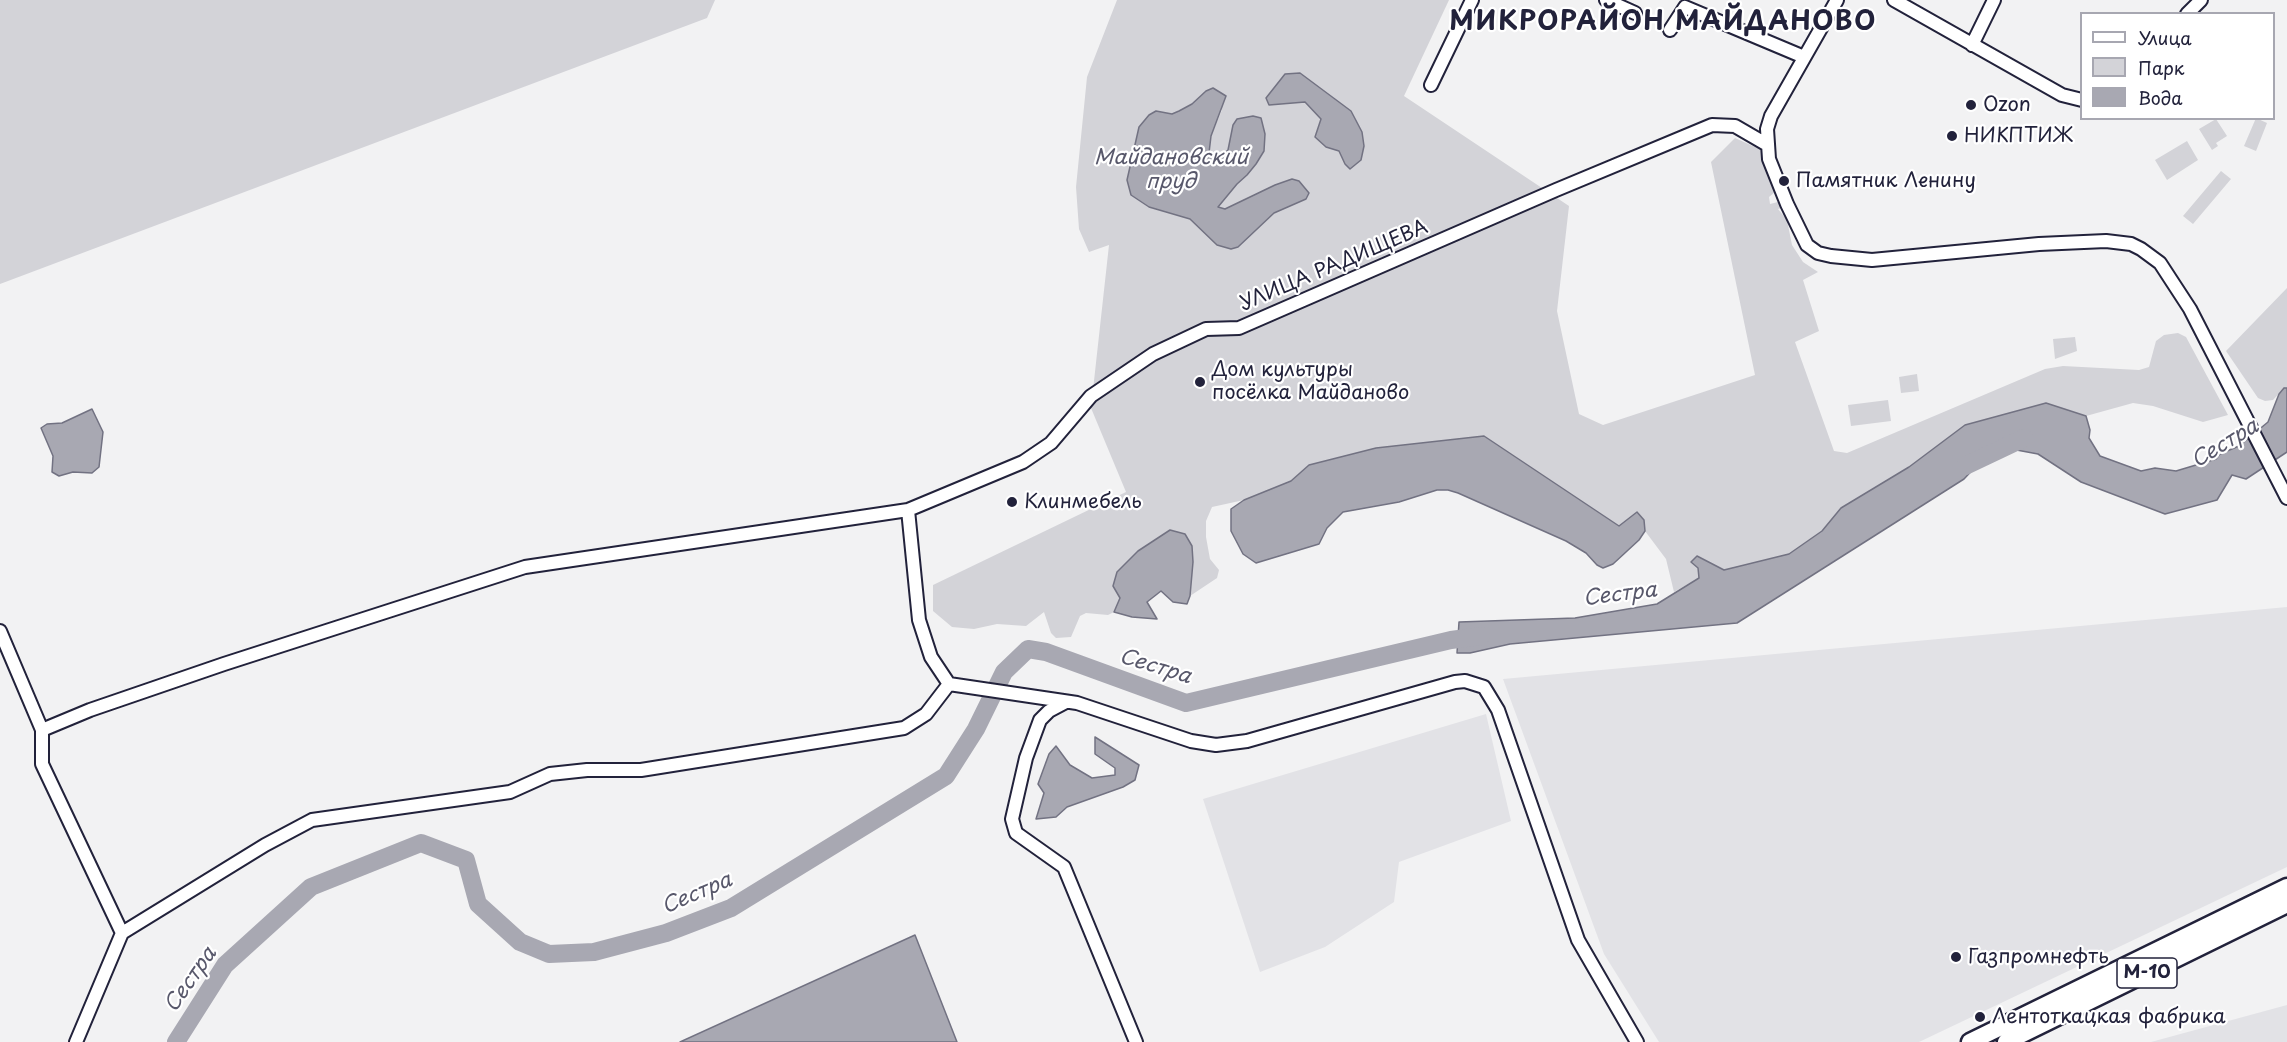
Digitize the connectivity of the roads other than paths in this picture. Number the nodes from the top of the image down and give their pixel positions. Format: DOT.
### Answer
graph roads {
  1 [pos="1472,0"];
  2 [pos="1606,0"];
  3 [pos="1837,0"];
  4 [pos="1894,0"];
  5 [pos="1994,0"];
  6 [pos="2201,0"];
  7 [pos="2189,12"];
  8 [pos="1635,13"];
  9 [pos="1670,30"];
  10 [pos="1972,45"];
  11 [pos="1804,57"];
  12 [pos="1431,86"];
  13 [pos="2080,100"];
  14 [pos="1767,144"];
  15 [pos="2287,498"];
  16 [pos="908,510"];
  17 [pos="0,631"];
  18 [pos="949,684"];
  19 [pos="1062,701"];
  20 [pos="42,730"];
  21 [pos="2287,887"];
  22 [pos="2287,904"];
  23 [pos="122,933"];
  24 [pos="76,1042"];
  25 [pos="1136,1042"];
  26 [pos="1637,1042"];
  27 [pos="1971,1042"];
  28 [pos="2006,1042"];
  1 -- 12 [label="street"];
  2 -- 8 [label="street"];
  3 -- 11 [label="street"];
  4 -- 10 [label="street"];
  5 -- 10 [label="street"];
  6 -- 7 [label="street"];
  9 -- 11 [label="street"];
  10 -- 13 [label="street"];
  11 -- 14 [label="street"];
  14 -- 15 [label="street"];
  14 -- 16 [label="street, УЛИЦА РАДИЩЕВА"];
  16 -- 18 [label="street"];
  16 -- 20 [label="street, УЛИЦА РАДИЩЕВА"];
  17 -- 20 [label="street"];
  18 -- 19 [label="street"];
  18 -- 23 [label="street"];
  19 -- 25 [label="street"];
  19 -- 26 [label="street"];
  20 -- 23 [label="street"];
  21 -- 27 [label="highway, М-10"];
  22 -- 28 [label="highway, М-10"];
  23 -- 24 [label="street"];
}
